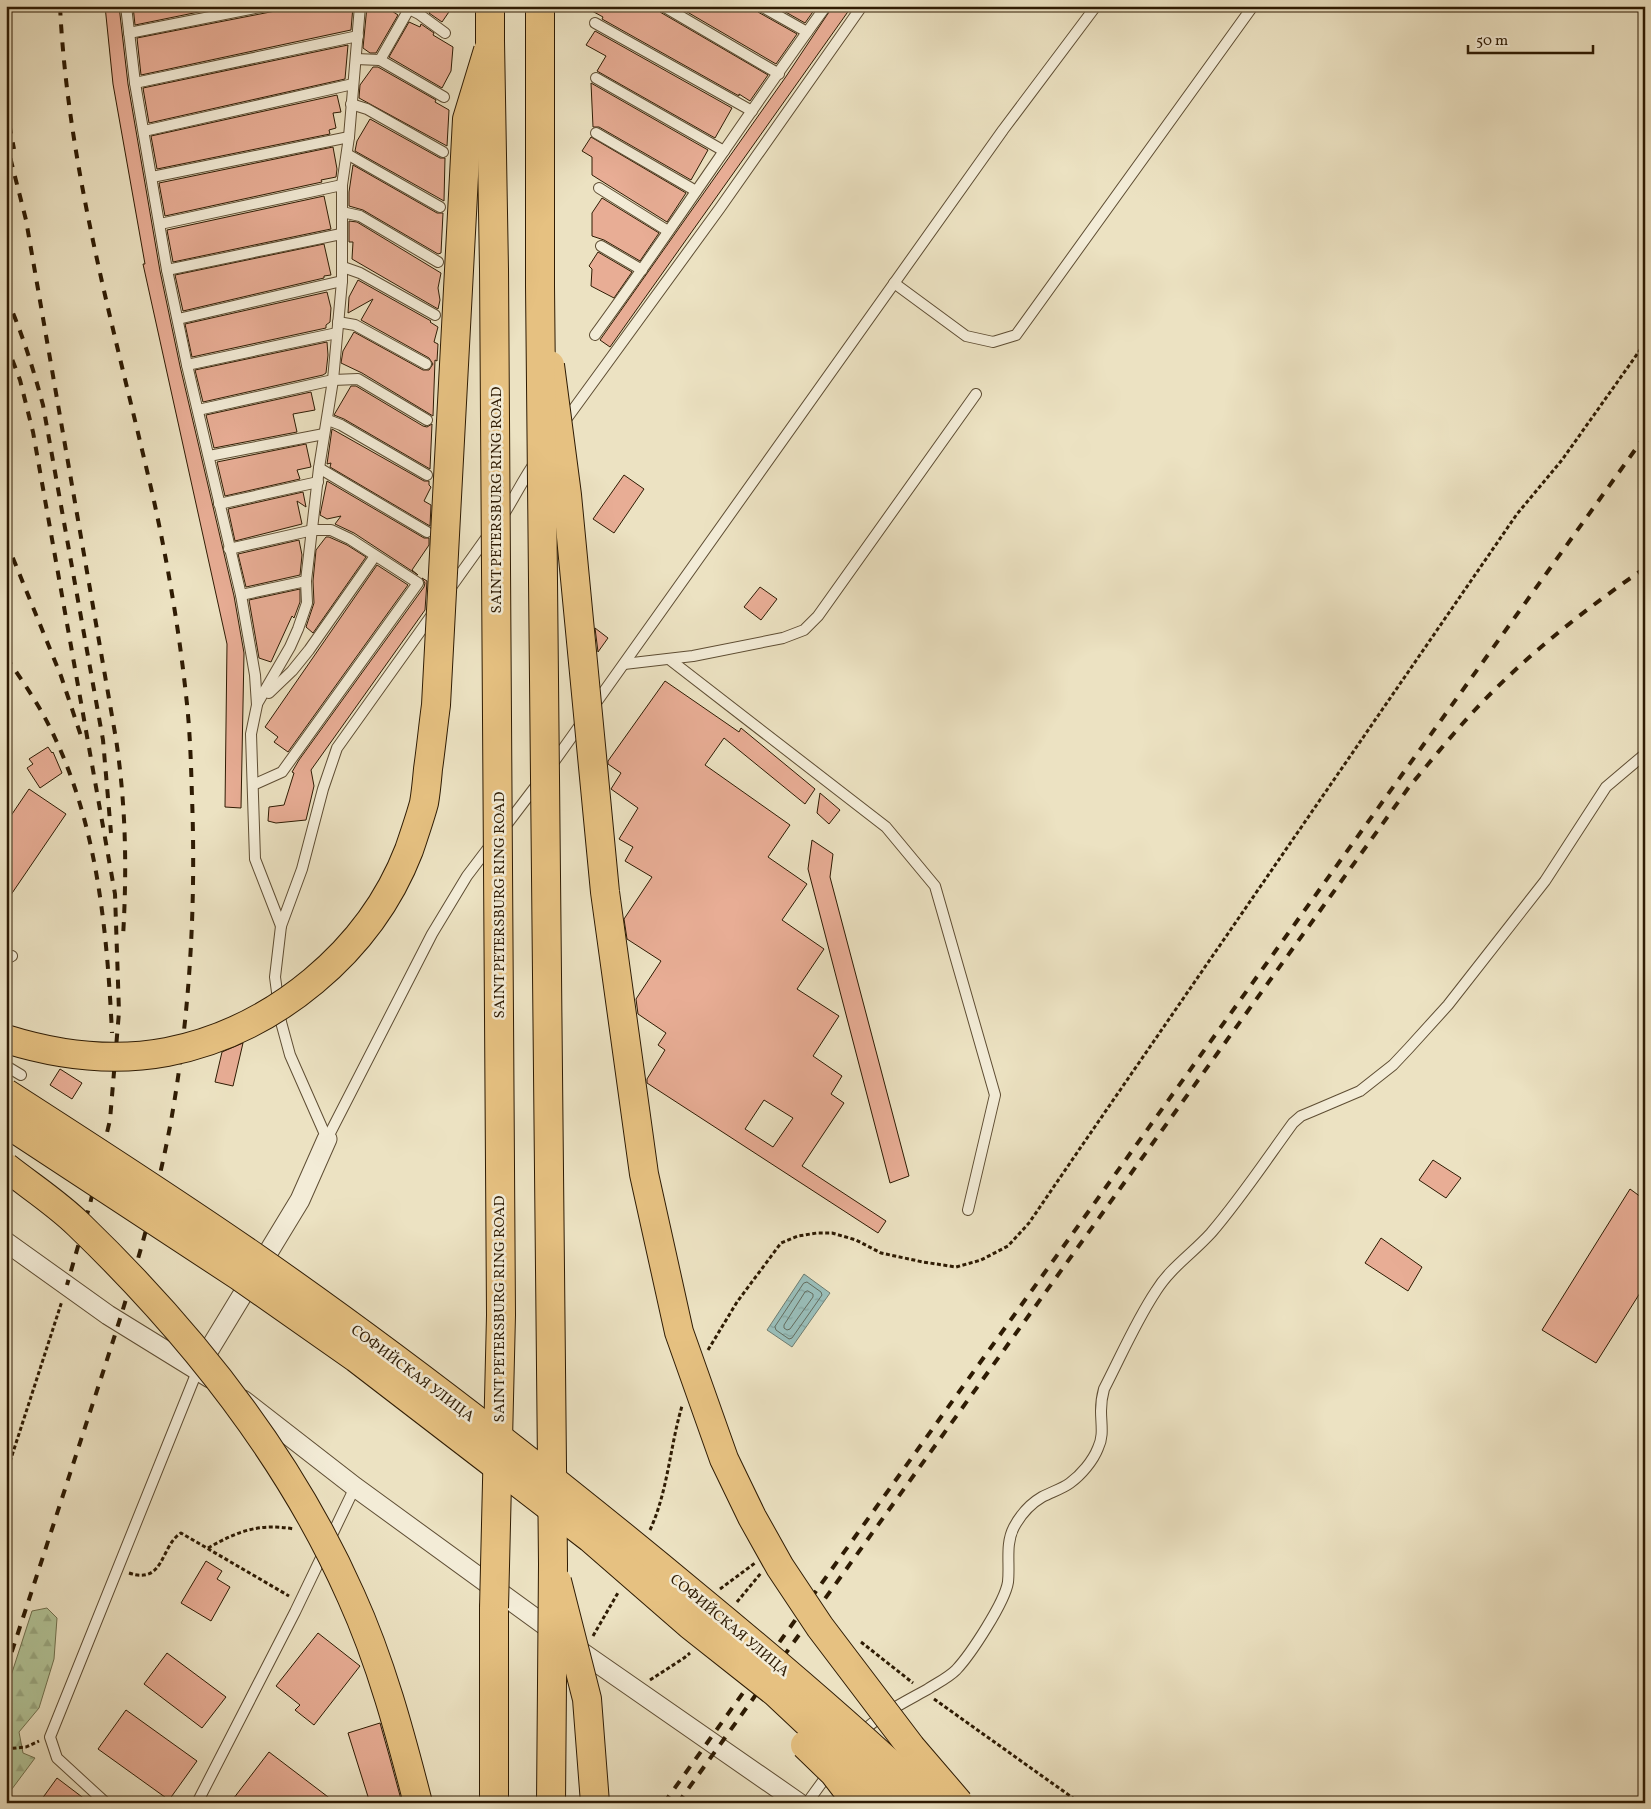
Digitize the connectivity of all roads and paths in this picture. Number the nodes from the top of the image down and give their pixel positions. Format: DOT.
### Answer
graph roads {
  1 [pos="126,6"];
  2 [pos="265,6"];
  3 [pos="360,6"];
  4 [pos="490,6"];
  5 [pos="540,6"];
  6 [pos="663,6"];
  7 [pos="761,6"];
  8 [pos="826,6"];
  9 [pos="862,6"];
  10 [pos="1096,6"];
  11 [pos="1253,6"];
  12 [pos="407,7"];
  13 [pos="421,10"];
  14 [pos="595,23"];
  15 [pos="807,32"];
  16 [pos="129,33"];
  17 [pos="445,33"];
  18 [pos="358,36"];
  19 [pos="490,41"];
  20 [pos="356,59"];
  21 [pos="380,60"];
  22 [pos="779,74"];
  23 [pos="596,78"];
  24 [pos="135,84"];
  25 [pos="353,84"];
  26 [pos="444,97"];
  27 [pos="350,104"];
  28 [pos="752,111"];
  29 [pos="144,131"];
  30 [pos="596,132"];
  31 [pos="349,137"];
  32 [pos="724,151"];
  33 [pos="443,152"];
  34 [pos="347,154"];
  35 [pos="152,177"];
  36 [pos="342,185"];
  37 [pos="599,188"];
  38 [pos="696,191"];
  39 [pos="440,207"];
  40 [pos="342,212"];
  41 [pos="160,224"];
  42 [pos="668,231"];
  43 [pos="341,234"];
  44 [pos="601,246"];
  45 [pos="438,262"];
  46 [pos="342,267"];
  47 [pos="167,270"];
  48 [pos="642,270"];
  49 [pos="342,281"];
  50 [pos="894,283"];
  51 [pos="540,286"];
  52 [pos="435,315"];
  53 [pos="178,319"];
  54 [pos="338,322"];
  55 [pos="337,333"];
  56 [pos="595,334"];
  57 [pos="1645,343"];
  58 [pos="426,364"];
  59 [pos="187,365"];
  60 [pos="333,380"];
  61 [pos="976,394"];
  62 [pos="198,410"];
  63 [pos="328,420"];
  64 [pos="427,420"];
  65 [pos="324,434"];
  66 [pos="209,456"];
  67 [pos="319,468"];
  68 [pos="427,475"];
  69 [pos="318,482"];
  70 [pos="219,504"];
  71 [pos="313,530"];
  72 [pos="427,532"];
  73 [pos="229,549"];
  74 [pos="375,556"];
  75 [pos="306,581"];
  76 [pos="241,595"];
  77 [pos="669,659"];
  78 [pos="624,664"];
  79 [pos="257,705"];
  80 [pos="1645,754"];
  81 [pos="253,785"];
  82 [pos="281,926"];
  83 [pos="6,1039"];
  84 [pos="6,1066"];
  85 [pos="14,1084"];
  86 [pos="6,1123"];
  87 [pos="327,1139"];
  88 [pos="6,1167"];
  89 [pos="968,1210"];
  90 [pos="6,1242"];
  91 [pos="67,1285"];
  92 [pos="704,1356"];
  93 [pos="198,1369"];
  94 [pos="683,1403"];
  95 [pos="6,1474"];
  96 [pos="355,1487"];
  97 [pos="298,1530"];
  98 [pos="649,1531"];
  99 [pos="207,1548"];
  100 [pos="553,1564"];
  101 [pos="767,1566"];
  102 [pos="116,1571"];
  103 [pos="620,1588"];
  104 [pos="299,1602"];
  105 [pos="742,1607"];
  106 [pos="690,1625"];
  107 [pos="856,1638"];
  108 [pos="583,1653"];
  109 [pos="924,1691"];
  110 [pos="50,1737"];
  111 [pos="6,1749"];
  112 [pos="106,1803"];
  113 [pos="197,1803"];
  114 [pos="418,1803"];
  115 [pos="494,1803"];
  116 [pos="551,1803"];
  117 [pos="595,1803"];
  118 [pos="799,1803"];
  119 [pos="807,1803"];
  120 [pos="856,1803"];
  121 [pos="893,1803"];
  122 [pos="932,1803"];
  123 [pos="959,1803"];
  124 [pos="1080,1803"];
  1 -- 16 [label="lane"];
  2 -- 16 [label="lane"];
  3 -- 18 [label="lane"];
  4 -- 19 [label="main road, SAINT PETERSBURG RING ROAD"];
  5 -- 51 [label="main road, bridge"];
  6 -- 22 [label="lane"];
  7 -- 15 [label="lane"];
  8 -- 15 [label="lane"];
  9 -- 82 [label="lane"];
  10 -- 50 [label="lane"];
  11 -- 50 [label="lane"];
  12 -- 13 [label="lane"];
  12 -- 21 [label="lane"];
  13 -- 17 [label="lane"];
  14 -- 28 [label="lane"];
  15 -- 22 [label="lane"];
  16 -- 24 [label="lane"];
  18 -- 20 [label="lane"];
  18 -- 24 [label="lane"];
  19 -- 83 [label="main road, bridge"];
  19 -- 115 [label="main road, SAINT PETERSBURG RING ROAD, bridge"];
  20 -- 21 [label="lane"];
  20 -- 25 [label="lane"];
  21 -- 26 [label="lane"];
  22 -- 28 [label="lane"];
  23 -- 32 [label="lane"];
  24 -- 29 [label="lane"];
  25 -- 27 [label="lane"];
  25 -- 29 [label="lane"];
  27 -- 31 [label="lane"];
  27 -- 33 [label="lane"];
  28 -- 32 [label="lane"];
  29 -- 35 [label="lane"];
  30 -- 38 [label="lane"];
  31 -- 34 [label="lane"];
  31 -- 35 [label="lane"];
  32 -- 38 [label="lane"];
  34 -- 36 [label="lane"];
  34 -- 39 [label="lane"];
  35 -- 41 [label="lane"];
  36 -- 40 [label="lane"];
  36 -- 41 [label="lane"];
  37 -- 42 [label="lane"];
  38 -- 42 [label="lane"];
  40 -- 43 [label="lane"];
  40 -- 45 [label="lane"];
  41 -- 47 [label="lane"];
  42 -- 48 [label="lane"];
  43 -- 46 [label="lane"];
  43 -- 47 [label="lane"];
  44 -- 48 [label="lane"];
  46 -- 49 [label="lane"];
  46 -- 52 [label="lane"];
  47 -- 53 [label="lane"];
  48 -- 56 [label="lane"];
  49 -- 53 [label="lane"];
  49 -- 54 [label="lane"];
  50 -- 78 [label="lane"];
  51 -- 100 [label="main road, bridge"];
  51 -- 123 [label="main road, bridge"];
  53 -- 59 [label="lane"];
  54 -- 55 [label="lane"];
  54 -- 58 [label="lane"];
  55 -- 59 [label="lane"];
  55 -- 60 [label="lane"];
  57 -- 92 [label="path"];
  59 -- 62 [label="lane"];
  60 -- 62 [label="lane"];
  60 -- 63 [label="lane"];
  60 -- 64 [label="lane"];
  61 -- 77 [label="lane"];
  62 -- 66 [label="lane"];
  63 -- 65 [label="lane"];
  63 -- 68 [label="lane"];
  65 -- 66 [label="lane"];
  65 -- 67 [label="lane"];
  66 -- 70 [label="lane"];
  67 -- 69 [label="lane"];
  67 -- 72 [label="lane"];
  69 -- 70 [label="lane"];
  69 -- 71 [label="lane"];
  70 -- 73 [label="lane"];
  71 -- 73 [label="lane"];
  71 -- 74 [label="lane"];
  71 -- 75 [label="lane"];
  73 -- 76 [label="lane"];
  74 -- 79 [label="lane"];
  74 -- 81 [label="lane"];
  75 -- 76 [label="lane"];
  75 -- 79 [label="lane"];
  76 -- 79 [label="lane"];
  77 -- 78 [label="lane"];
  77 -- 89 [label="lane"];
  78 -- 87 [label="lane"];
  79 -- 81 [label="lane"];
  80 -- 109 [label="lane"];
  81 -- 82 [label="lane"];
  82 -- 87 [label="lane"];
  84 -- 85 [label="lane"];
  85 -- 122 [label="main road, СОФИЙСКАЯ УЛИЦА, bridge"];
  86 -- 106 [label="main road, СОФИЙСКАЯ УЛИЦА, bridge"];
  87 -- 93 [label="street"];
  88 -- 114 [label="main road, bridge"];
  90 -- 91 [label="street"];
  91 -- 93 [label="street"];
  91 -- 95 [label="path"];
  93 -- 96 [label="street"];
  93 -- 102 [label="lane"];
  94 -- 98 [label="path"];
  96 -- 104 [label="lane"];
  96 -- 108 [label="street"];
  97 -- 99 [label="path"];
  99 -- 102 [label="path"];
  99 -- 104 [label="path"];
  100 -- 116 [label="main road, bridge"];
  100 -- 117 [label="main road, bridge"];
  101 -- 105 [label="path"];
  102 -- 110 [label="lane"];
  103 -- 108 [label="path"];
  104 -- 113 [label="lane"];
  106 -- 120 [label="main road, bridge"];
  106 -- 121 [label="main road, СОФИЙСКАЯ УЛИЦА, bridge"];
  107 -- 109 [label="path"];
  108 -- 118 [label="street"];
  109 -- 119 [label="lane"];
  109 -- 124 [label="path"];
  110 -- 111 [label="path"];
  110 -- 112 [label="lane"];
}
